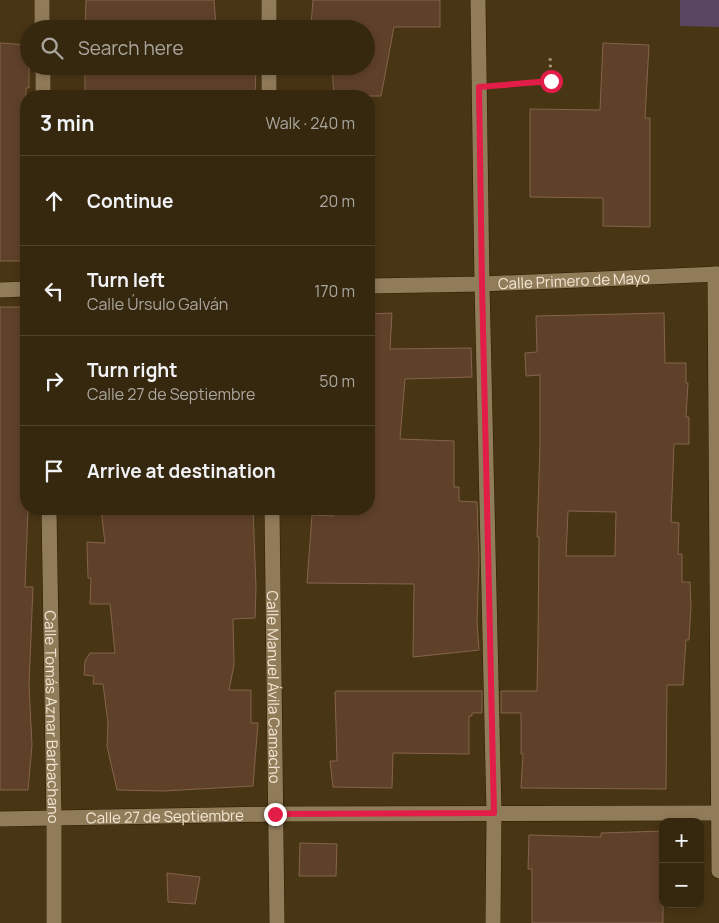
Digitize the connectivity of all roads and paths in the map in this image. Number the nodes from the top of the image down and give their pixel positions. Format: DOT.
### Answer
graph roads {
  1 [pos="42,0"];
  2 [pos="269,0"];
  3 [pos="478,0"];
  4 [pos="42,20"];
  5 [pos="269,20"];
  6 [pos="550,56"];
  7 [pos="43,75"];
  8 [pos="269,75"];
  9 [pos="479,87"];
  10 [pos="43,90"];
  11 [pos="269,90"];
  12 [pos="717,274"];
  13 [pos="482,284"];
  14 [pos="375,286"];
  15 [pos="20,289"];
  16 [pos="0,290"];
  17 [pos="49,515"];
  18 [pos="272,515"];
  19 [pos="494,813"];
  20 [pos="719,813"];
  21 [pos="275,814"];
  22 [pos="0,819"];
  23 [pos="54,819"];
  24 [pos="719,871"];
  25 [pos="54,923"];
  26 [pos="276,923"];
  27 [pos="493,923"];
  1 -- 4 [label="street"];
  2 -- 5 [label="street"];
  3 -- 9 [label="street"];
  6 -- 9 [label="path"];
  7 -- 10 [label="street"];
  8 -- 11 [label="street"];
  9 -- 13 [label="street"];
  12 -- 13 [label="street, Calle Primero de Mayo"];
  12 -- 20 [label="street"];
  13 -- 14 [label="street, Calle Primero de Mayo"];
  13 -- 19 [label="street"];
  15 -- 16 [label="street"];
  17 -- 23 [label="street, Calle Tomás Aznar Barbachano"];
  18 -- 21 [label="street, Calle Manuel Ávila Camacho"];
  19 -- 20 [label="street, Calle 27 de Septiembre"];
  19 -- 21 [label="street, Calle 27 de Septiembre"];
  19 -- 27 [label="street"];
  20 -- 24 [label="street"];
  21 -- 23 [label="street, Calle 27 de Septiembre"];
  21 -- 26 [label="street, Calle Manuel Ávila Camacho"];
  22 -- 23 [label="street, Calle 27 de Septiembre"];
  23 -- 25 [label="street, Calle Tomás Aznar Barbachano"];
}
